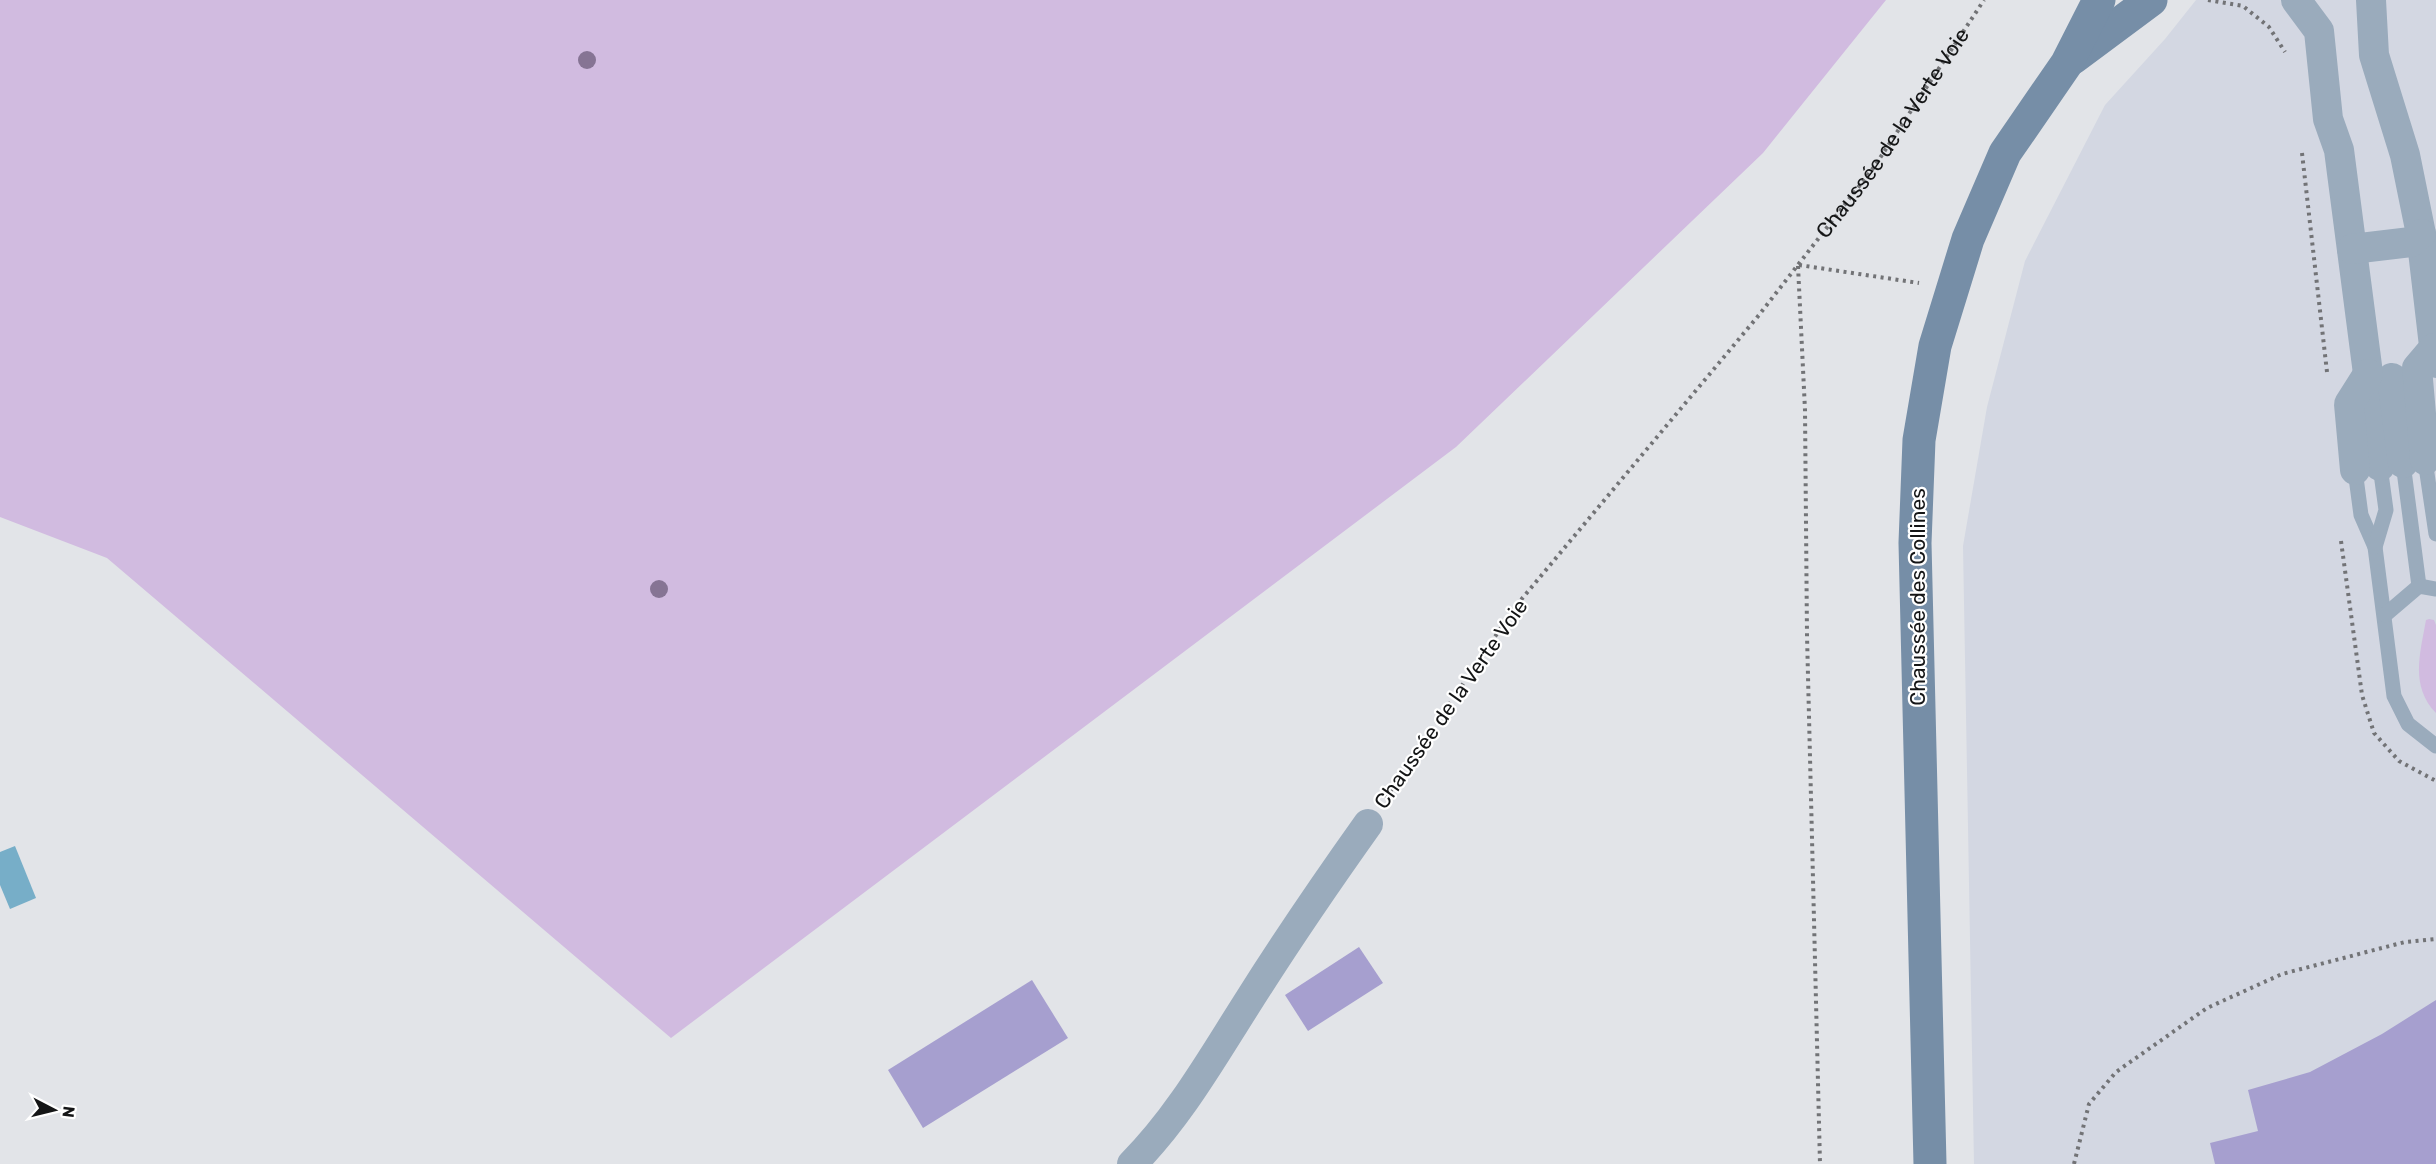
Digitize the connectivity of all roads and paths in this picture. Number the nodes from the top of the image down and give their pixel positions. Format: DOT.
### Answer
graph roads {
  1 [pos="1984,0"];
  2 [pos="2099,0"];
  3 [pos="2151,0"];
  4 [pos="2208,0"];
  5 [pos="2296,0"];
  6 [pos="2371,0"];
  7 [pos="2285,58"];
  8 [pos="2067,63"];
  9 [pos="2301,152"];
  10 [pos="2421,234"];
  11 [pos="2352,249"];
  12 [pos="1798,265"];
  13 [pos="1953,288"];
  14 [pos="2409,366"];
  15 [pos="2328,378"];
  16 [pos="2391,465"];
  17 [pos="2436,534"];
  18 [pos="2375,547"];
  19 [pos="2419,586"];
  20 [pos="2436,589"];
  21 [pos="2385,615"];
  22 [pos="2436,746"];
  23 [pos="1368,824"];
  24 [pos="2436,939"];
  25 [pos="1132,1164"];
  26 [pos="1820,1164"];
  27 [pos="1930,1164"];
  28 [pos="2074,1164"];
  1 -- 12 [label="path, Chaussée de la Verte Voie"];
  2 -- 8 [label="main road, Chaussée des Collines"];
  3 -- 8 [label="main road, Chaussée des Collines"];
  4 -- 7 [label="path"];
  5 -- 11 [label="street"];
  6 -- 10 [label="street"];
  8 -- 13 [label="main road, Chaussée des Collines"];
  9 -- 15 [label="path"];
  10 -- 11 [label="street"];
  10 -- 14 [label="street"];
  11 -- 14 [label="street"];
  12 -- 13 [label="path, Chaussée de la Verte Voie"];
  12 -- 23 [label="path, Chaussée de la Verte Voie"];
  12 -- 26 [label="path"];
  13 -- 27 [label="main road, Chaussée des Collines"];
  14 -- 16 [label="street"];
  14 -- 16 [label="street"];
  16 -- 17 [label="lane"];
  16 -- 18 [label="lane"];
  16 -- 18 [label="lane"];
  16 -- 19 [label="lane"];
  18 -- 21 [label="lane"];
  19 -- 20 [label="lane"];
  19 -- 21 [label="lane"];
  21 -- 22 [label="lane"];
  23 -- 25 [label="street, Chaussée de la Verte Voie"];
  24 -- 28 [label="path"];
}
